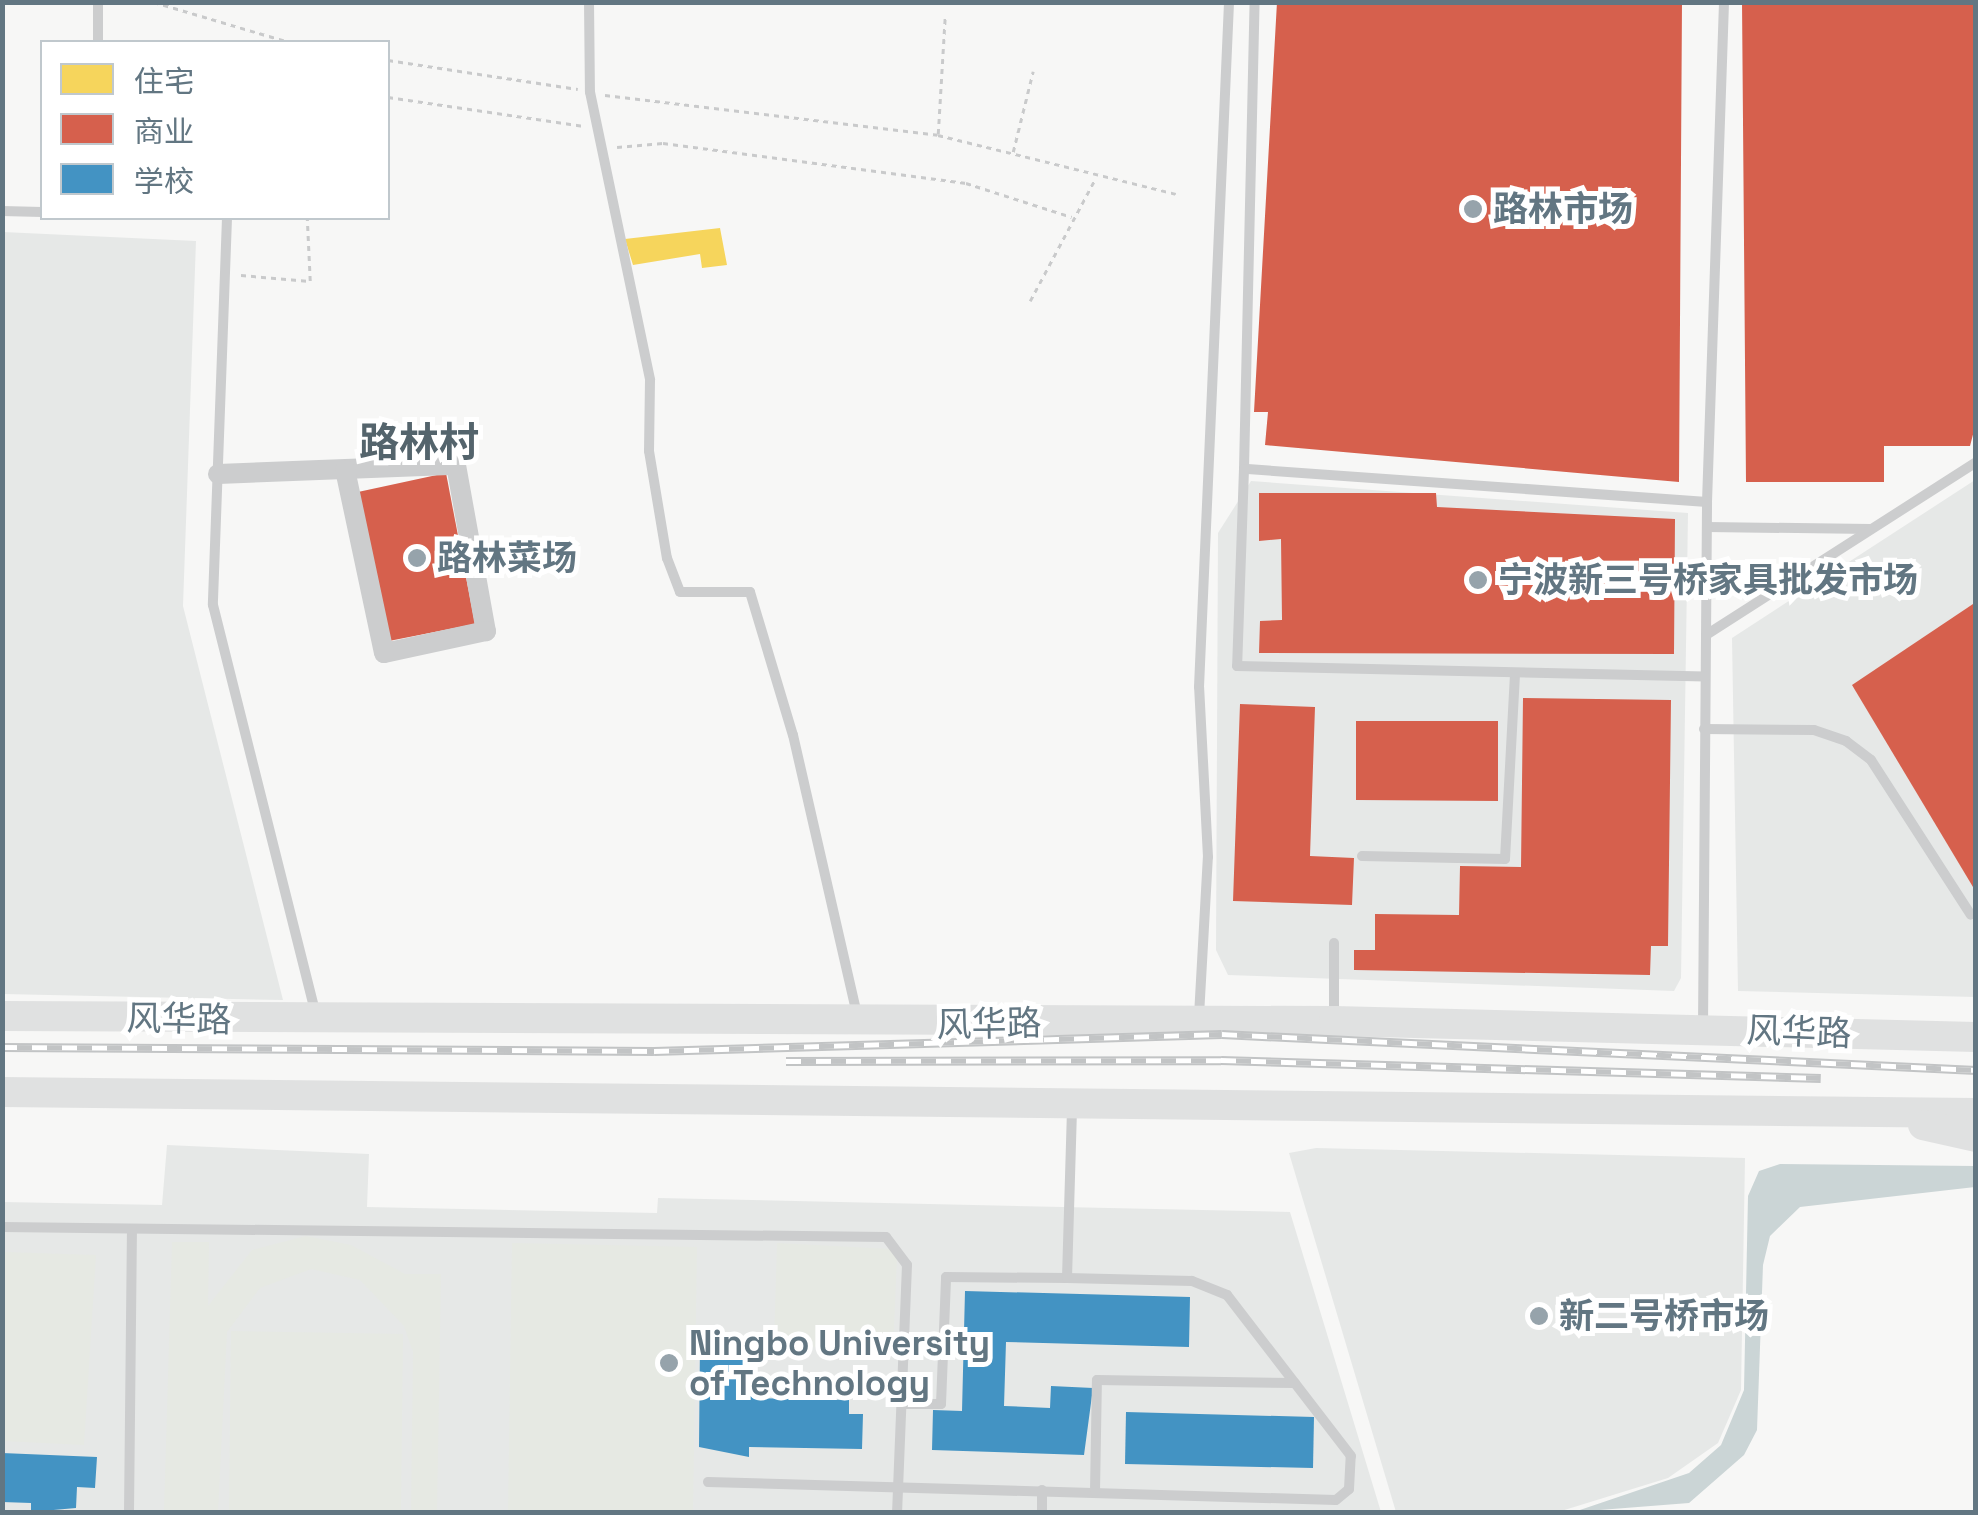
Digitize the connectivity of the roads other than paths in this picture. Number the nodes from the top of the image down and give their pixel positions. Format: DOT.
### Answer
graph roads {
  1 [pos="98,2"];
  2 [pos="590,2"];
  3 [pos="1229,2"];
  4 [pos="1255,2"];
  5 [pos="1724,2"];
  6 [pos="98,40"];
  7 [pos="2,211"];
  8 [pos="40,212"];
  9 [pos="227,220"];
  10 [pos="1976,462"];
  11 [pos="1244,469"];
  12 [pos="345,470"];
  13 [pos="218,474"];
  14 [pos="1707,502"];
  15 [pos="1707,528"];
  16 [pos="1872,528"];
  17 [pos="1706,635"];
  18 [pos="1515,672"];
  19 [pos="1705,677"];
  20 [pos="1704,729"];
  21 [pos="1362,856"];
  22 [pos="1971,915"];
  23 [pos="1334,942"];
  24 [pos="2,1016"];
  25 [pos="317,1020"];
  26 [pos="1334,1021"];
  27 [pos="1198,1022"];
  28 [pos="860,1026"];
  29 [pos="1703,1029"];
  30 [pos="1976,1037"];
  31 [pos="2,1092"];
  32 [pos="1072,1105"];
  33 [pos="1866,1112"];
  34 [pos="1976,1114"];
  35 [pos="1976,1138"];
  36 [pos="2,1226"];
  37 [pos="132,1229"];
  38 [pos="1068,1278"];
  39 [pos="1295,1383"];
  40 [pos="902,1404"];
  41 [pos="708,1482"];
  42 [pos="898,1485"];
  43 [pos="1042,1490"];
  44 [pos="1094,1491"];
  45 [pos="128,1512"];
  46 [pos="897,1512"];
  47 [pos="1042,1512"];
  1 -- 6 [label="lane"];
  2 -- 28 [label="lane"];
  3 -- 27 [label="lane"];
  4 -- 11 [label="lane"];
  5 -- 14 [label="lane"];
  7 -- 8 [label="lane"];
  9 -- 13 [label="lane"];
  10 -- 16 [label="lane"];
  11 -- 14 [label="lane"];
  11 -- 18 [label="lane"];
  12 -- 12 [label="street"];
  12 -- 13 [label="street"];
  13 -- 25 [label="lane"];
  14 -- 15 [label="lane"];
  15 -- 16 [label="lane"];
  15 -- 17 [label="lane"];
  16 -- 17 [label="lane"];
  17 -- 19 [label="lane"];
  18 -- 19 [label="lane"];
  18 -- 21 [label="lane"];
  19 -- 20 [label="lane"];
  20 -- 22 [label="lane"];
  20 -- 29 [label="lane"];
  23 -- 26 [label="lane"];
  24 -- 25 [label="main road, 风华路"];
  25 -- 28 [label="main road, 风华路"];
  26 -- 27 [label="main road, 风华路"];
  26 -- 29 [label="main road, 风华路"];
  27 -- 28 [label="main road, 风华路"];
  29 -- 30 [label="main road, 风华路"];
  31 -- 32 [label="main road, 风华路"];
  32 -- 33 [label="main road, 风华路"];
  32 -- 38 [label="lane"];
  33 -- 34 [label="main road, 风华路"];
  33 -- 35 [label="main road"];
  36 -- 37 [label="lane"];
  37 -- 40 [label="lane"];
  37 -- 45 [label="lane"];
  38 -- 39 [label="lane"];
  38 -- 40 [label="lane"];
  39 -- 44 [label="lane"];
  39 -- 44 [label="lane"];
  40 -- 42 [label="lane"];
  41 -- 42 [label="lane"];
  42 -- 43 [label="lane"];
  42 -- 46 [label="lane"];
  43 -- 44 [label="lane"];
  43 -- 47 [label="lane"];
}
